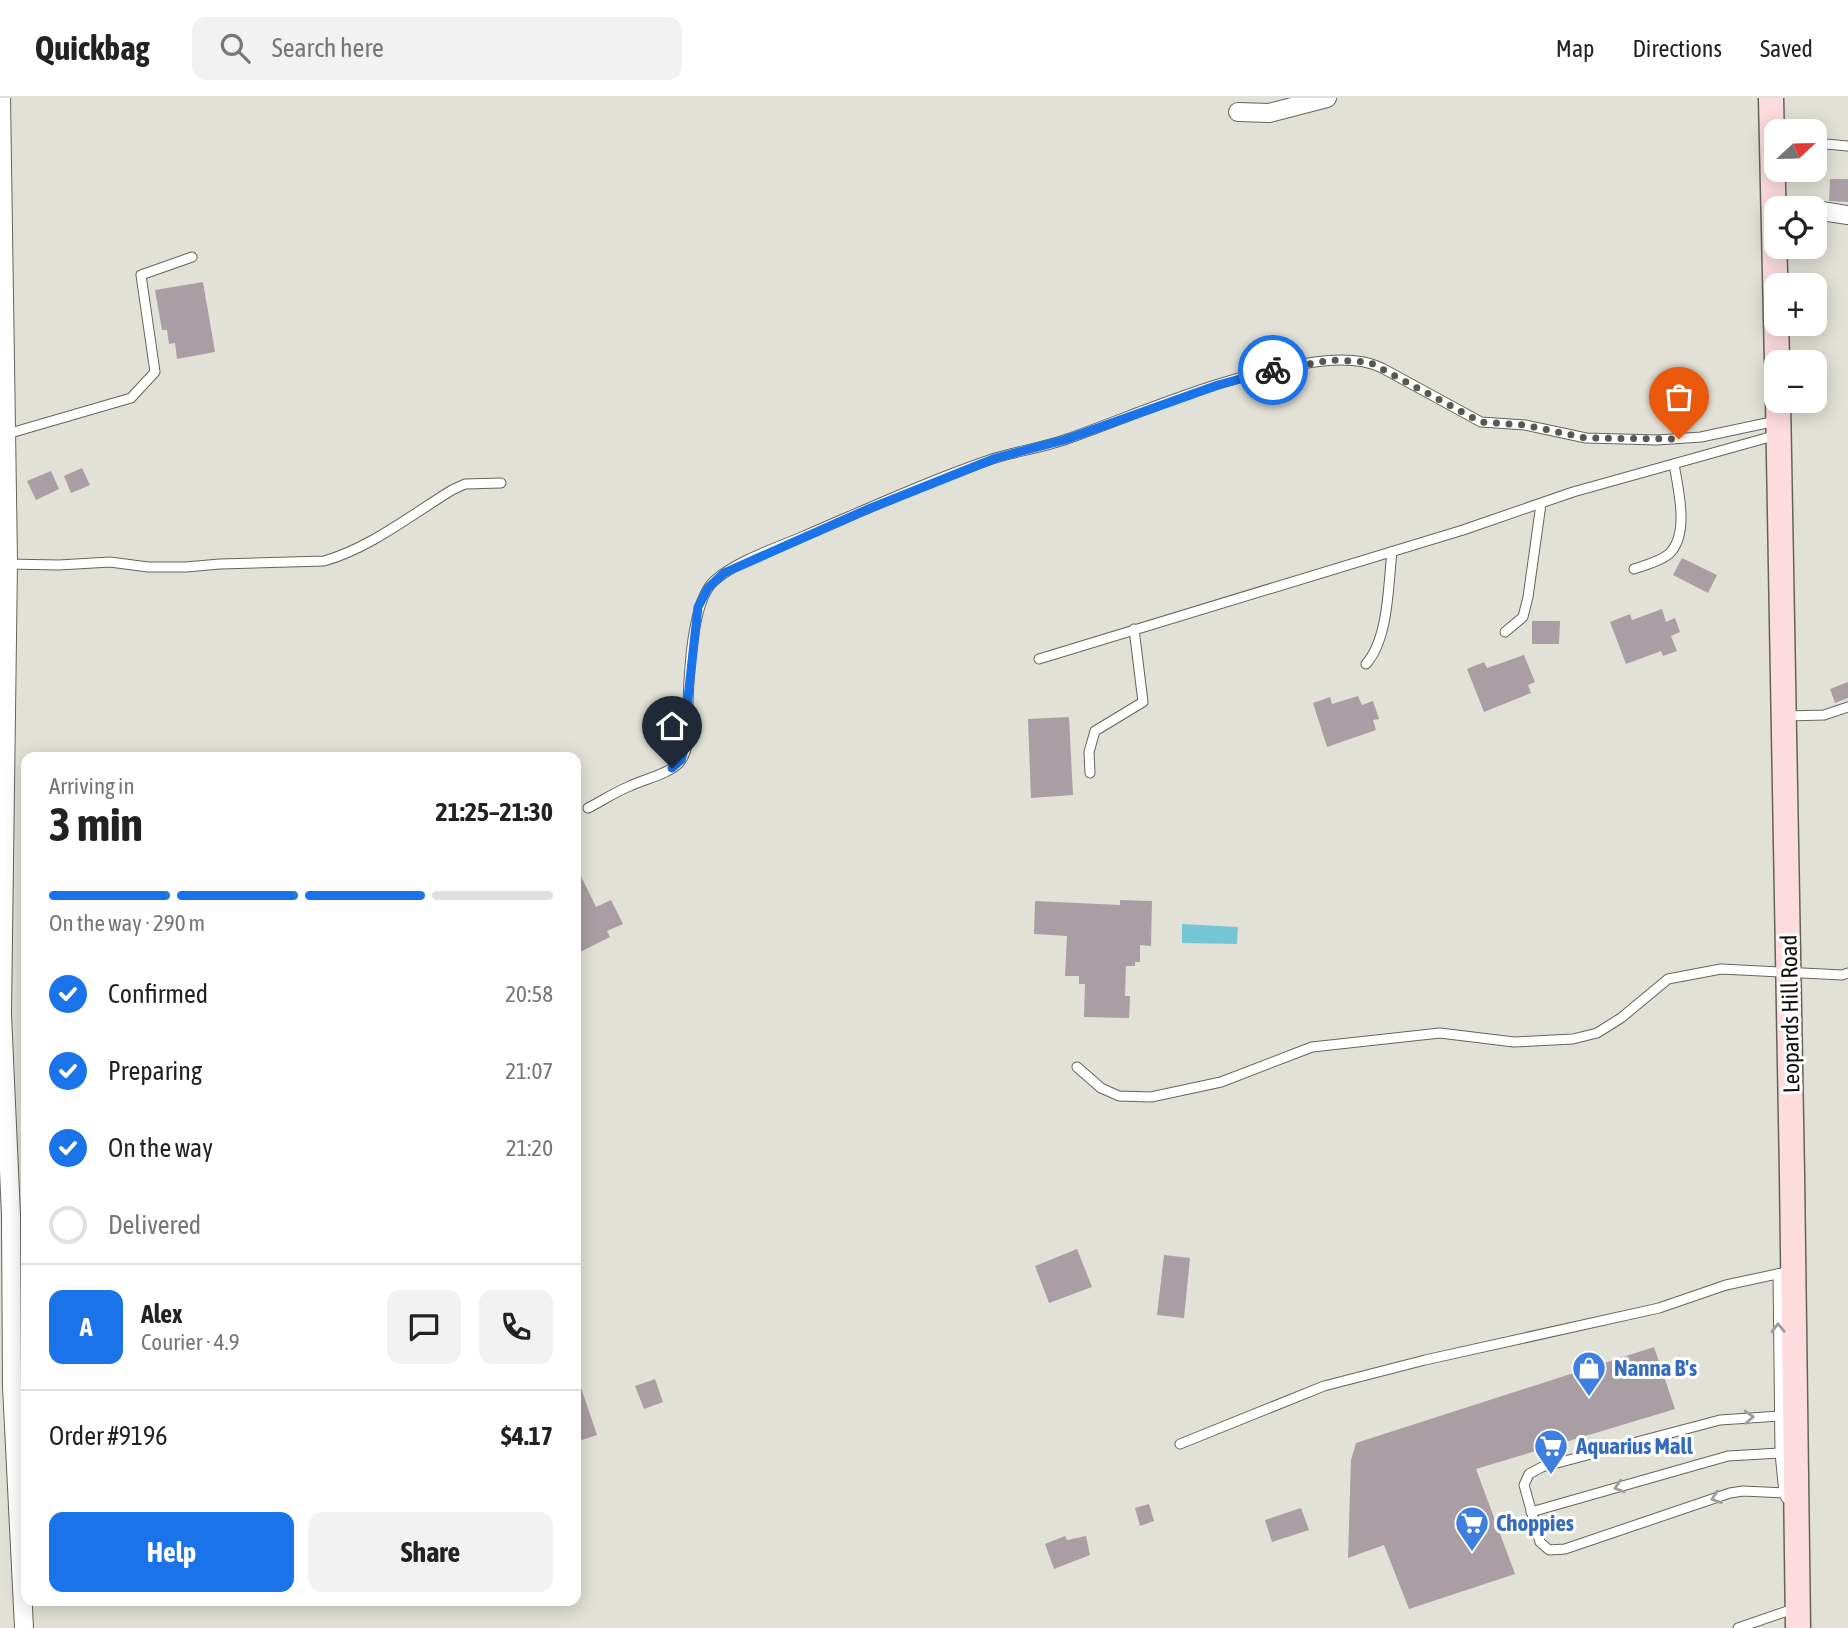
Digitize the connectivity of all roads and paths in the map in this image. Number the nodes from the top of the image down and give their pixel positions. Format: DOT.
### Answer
graph roads {
  1 [pos="1,98"];
  2 [pos="1327,98"];
  3 [pos="1771,98"];
  4 [pos="1238,112"];
  5 [pos="1772,119"];
  6 [pos="1827,144"];
  7 [pos="1848,146"];
  8 [pos="1827,212"];
  9 [pos="1848,215"];
  10 [pos="192,257"];
  11 [pos="1774,259"];
  12 [pos="1777,350"];
  13 [pos="1778,419"];
  14 [pos="8,434"];
  15 [pos="1674,464"];
  16 [pos="501,483"];
  17 [pos="1541,503"];
  18 [pos="1392,552"];
  19 [pos="4,565"];
  20 [pos="1634,569"];
  21 [pos="1134,629"];
  22 [pos="1505,632"];
  23 [pos="1039,659"];
  24 [pos="1366,664"];
  25 [pos="1848,707"];
  26 [pos="1784,716"];
  27 [pos="1090,773"];
  28 [pos="588,808"];
  29 [pos="1789,972"];
  30 [pos="1848,973"];
  31 [pos="1,1014"];
  32 [pos="1077,1067"];
  33 [pos="6,1217"];
  34 [pos="1785,1273"];
  35 [pos="6,1390"];
  36 [pos="1780,1416"];
  37 [pos="1180,1444"];
  38 [pos="1780,1453"];
  39 [pos="1784,1493"];
  40 [pos="1531,1512"];
  41 [pos="1795,1515"];
  42 [pos="21,1588"];
  43 [pos="22,1606"];
  44 [pos="1798,1618"];
  45 [pos="24,1628"];
  46 [pos="1738,1628"];
  1 -- 14 [label="street"];
  2 -- 4 [label="street"];
  3 -- 5 [label="main road"];
  6 -- 7 [label="lane"];
  8 -- 9 [label="street"];
  10 -- 14 [label="lane"];
  11 -- 12 [label="main road"];
  13 -- 15 [label="lane"];
  13 -- 26 [label="main road, Leopards Hill Road"];
  13 -- 28 [label="lane"];
  14 -- 19 [label="street"];
  15 -- 17 [label="lane"];
  15 -- 20 [label="lane"];
  16 -- 19 [label="lane"];
  17 -- 18 [label="lane"];
  17 -- 22 [label="lane"];
  18 -- 21 [label="lane"];
  18 -- 24 [label="lane"];
  19 -- 31 [label="street"];
  21 -- 23 [label="lane"];
  21 -- 27 [label="lane"];
  25 -- 26 [label="lane"];
  26 -- 29 [label="main road, Leopards Hill Road"];
  29 -- 30 [label="lane"];
  29 -- 32 [label="lane"];
  29 -- 34 [label="main road, Leopards Hill Road"];
  31 -- 33 [label="street"];
  33 -- 35 [label="street"];
  36 -- 34 [label="lane, one-way"];
  34 -- 37 [label="lane"];
  34 -- 41 [label="main road, Leopards Hill Road"];
  35 -- 42 [label="street"];
  36 -- 38 [label="lane"];
  40 -- 36 [label="lane, one-way"];
  38 -- 39 [label="lane"];
  38 -- 40 [label="lane, one-way"];
  39 -- 40 [label="lane, one-way"];
  39 -- 41 [label="lane"];
  41 -- 44 [label="main road, Leopards Hill Road"];
  43 -- 45 [label="street"];
  44 -- 46 [label="lane"];
}
